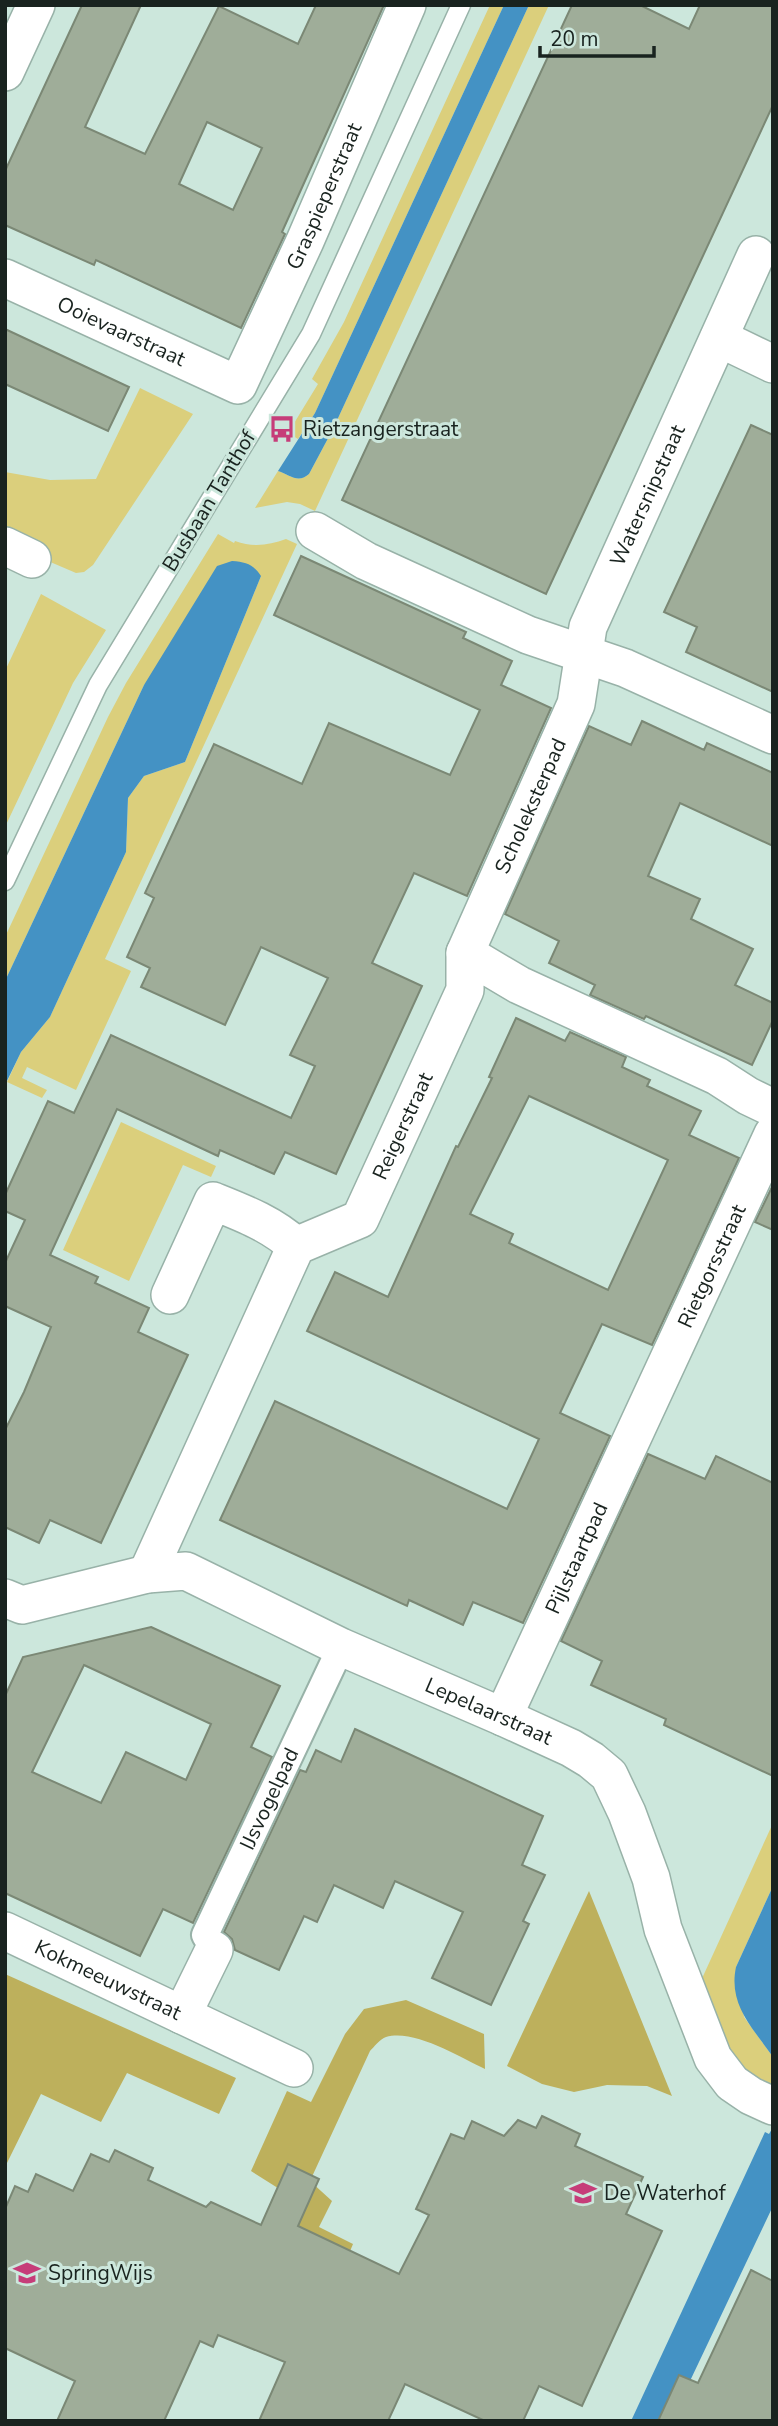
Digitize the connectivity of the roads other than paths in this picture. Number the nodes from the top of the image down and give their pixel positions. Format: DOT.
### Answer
graph roads {
  1 [pos="36,5"];
  2 [pos="407,5"];
  3 [pos="461,5"];
  4 [pos="5,72"];
  5 [pos="756,255"];
  6 [pos="5,278"];
  7 [pos="719,338"];
  8 [pos="773,364"];
  9 [pos="238,385"];
  10 [pos="315,531"];
  11 [pos="584,654"];
  12 [pos="773,734"];
  13 [pos="5,881"];
  14 [pos="465,953"];
  15 [pos="773,1108"];
  16 [pos="773,1134"];
  17 [pos="296,1246"];
  18 [pos="170,1295"];
  19 [pos="650,1399"];
  20 [pos="147,1574"];
  21 [pos="5,1598"];
  22 [pos="341,1647"];
  23 [pos="503,1717"];
  24 [pos="5,1931"];
  25 [pos="214,1950"];
  26 [pos="182,2015"];
  27 [pos="295,2068"];
  28 [pos="773,2106"];
  1 -- 4 [label="street"];
  2 -- 9 [label="street, Graspieperstraat"];
  3 -- 13 [label="lane, Busbaan Tanthof"];
  5 -- 7 [label="street, Watersnipstraat"];
  6 -- 9 [label="street, Ooievaarstraat"];
  7 -- 8 [label="street"];
  7 -- 11 [label="street, Watersnipstraat"];
  10 -- 11 [label="street"];
  11 -- 12 [label="street"];
  11 -- 14 [label="street, Scholeksterpad"];
  14 -- 15 [label="street"];
  14 -- 17 [label="street, Reigerstraat"];
  16 -- 19 [label="street, Rietgorsstraat"];
  17 -- 18 [label="street"];
  17 -- 20 [label="street"];
  19 -- 23 [label="street, Pijlstaartpad"];
  20 -- 21 [label="street, Lepelaarstraat"];
  20 -- 22 [label="street, Lepelaarstraat"];
  22 -- 23 [label="street, Lepelaarstraat"];
  22 -- 25 [label="street, IJsvogelpad"];
  23 -- 28 [label="street, Lepelaarstraat"];
  24 -- 26 [label="street, Kokmeeuwstraat"];
  25 -- 26 [label="street, Kokmeeuwstraat"];
  26 -- 27 [label="street"];
}
